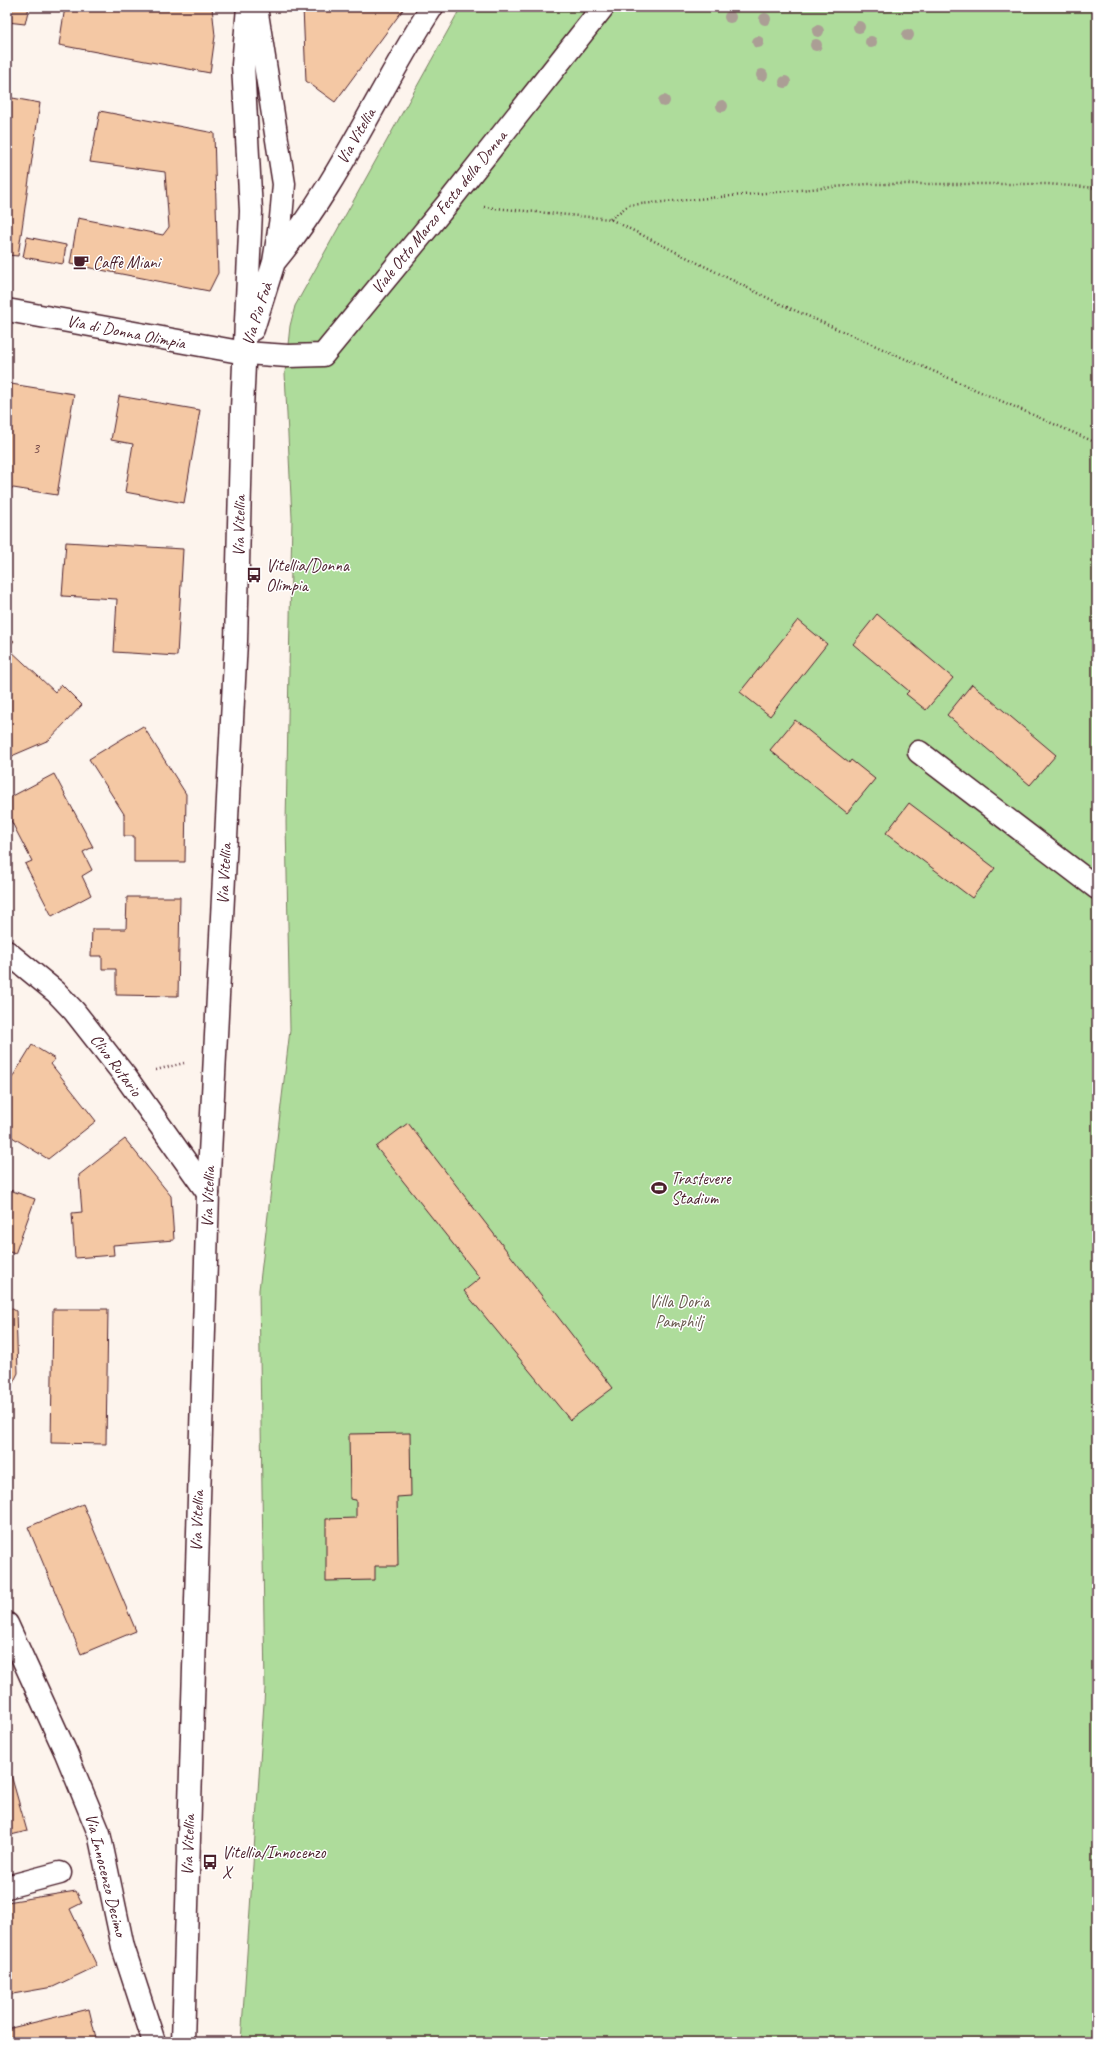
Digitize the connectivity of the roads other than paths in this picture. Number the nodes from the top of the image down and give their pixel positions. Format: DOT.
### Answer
graph roads {
  1 [pos="248,7"];
  2 [pos="256,7"];
  3 [pos="432,7"];
  4 [pos="603,7"];
  5 [pos="248,261"];
  6 [pos="274,262"];
  7 [pos="7,310"];
  8 [pos="245,353"];
  9 [pos="919,752"];
  10 [pos="1097,888"];
  11 [pos="7,952"];
  12 [pos="208,1193"];
  13 [pos="7,1624"];
  14 [pos="60,1872"];
  15 [pos="7,1887"];
  16 [pos="154,2042"];
  17 [pos="183,2042"];
  1 -- 5 [label="street, Via Pio Foà"];
  2 -- 6 [label="street, Via Pio Foà"];
  3 -- 6 [label="street, Via Vitellia"];
  4 -- 8 [label="street, Viale Otto Marzo Festa della Donna"];
  5 -- 6 [label="street"];
  5 -- 8 [label="street, Via Pio Foà"];
  6 -- 8 [label="street, Via Pio Foà"];
  7 -- 8 [label="street, Via di Donna Olimpia"];
  8 -- 12 [label="street, Via Vitellia"];
  9 -- 10 [label="street"];
  11 -- 12 [label="street, Clivo Rutario"];
  12 -- 17 [label="street, Via Vitellia"];
  13 -- 16 [label="street, Via Innocenzo Decimo"];
  14 -- 15 [label="street"];
}
